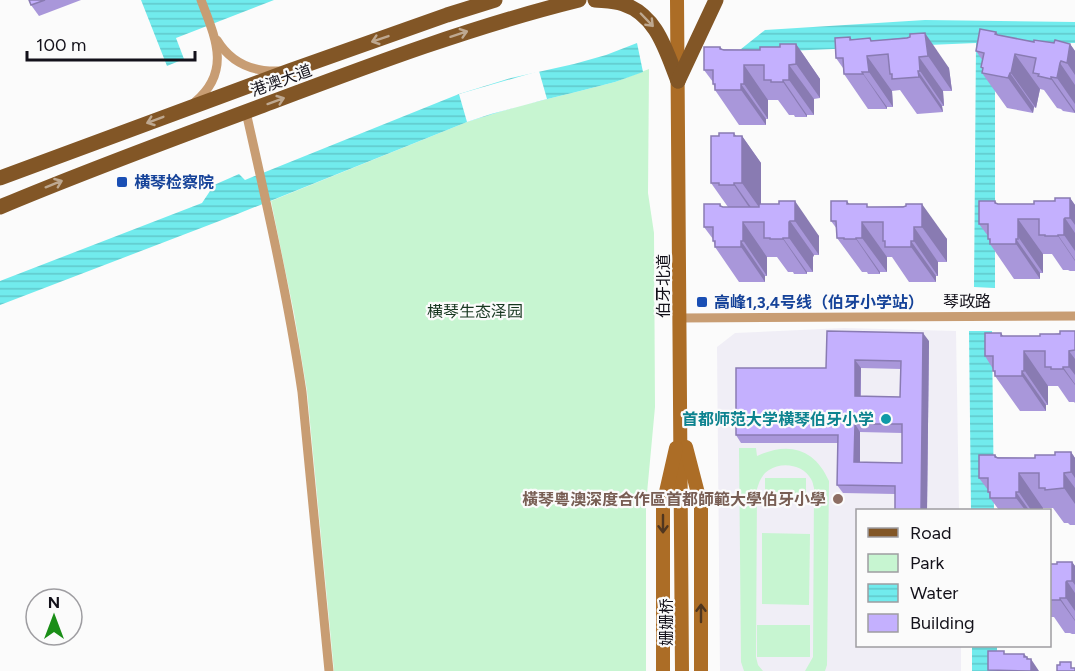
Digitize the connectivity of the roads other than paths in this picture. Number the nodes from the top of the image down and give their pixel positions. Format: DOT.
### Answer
graph roads {
  1 [pos="201,0"];
  2 [pos="495,0"];
  3 [pos="579,0"];
  4 [pos="595,0"];
  5 [pos="678,0"];
  6 [pos="716,0"];
  7 [pos="215,36"];
  8 [pos="289,70"];
  9 [pos="678,81"];
  10 [pos="186,109"];
  11 [pos="246,112"];
  12 [pos="0,178"];
  13 [pos="0,207"];
  14 [pos="1075,316"];
  15 [pos="680,318"];
  16 [pos="681,426"];
  17 [pos="682,572"];
  18 [pos="329,671"];
  19 [pos="663,671"];
  20 [pos="682,671"];
  21 [pos="701,671"];
  1 -- 7 [label="street"];
  2 -- 8 [label="main road, 港澳大道, one-way"];
  11 -- 3 [label="main road, 港澳大道, one-way"];
  4 -- 9 [label="main road, one-way"];
  5 -- 9 [label="main road, 伯牙北道"];
  6 -- 9 [label="main road"];
  7 -- 8 [label="street"];
  7 -- 10 [label="street"];
  8 -- 10 [label="main road, 港澳大道"];
  9 -- 15 [label="main road, 伯牙北道"];
  10 -- 12 [label="main road, 港澳大道, one-way"];
  13 -- 11 [label="main road, 港澳大道, one-way"];
  11 -- 18 [label="street"];
  14 -- 15 [label="street, 琴政路"];
  15 -- 16 [label="main road, 伯牙北道"];
  16 -- 17 [label="main road, 伯牙北道"];
  16 -- 19 [label="main road, one-way"];
  21 -- 16 [label="main road, one-way"];
  17 -- 20 [label="main road, 姗姗桥"];
}
